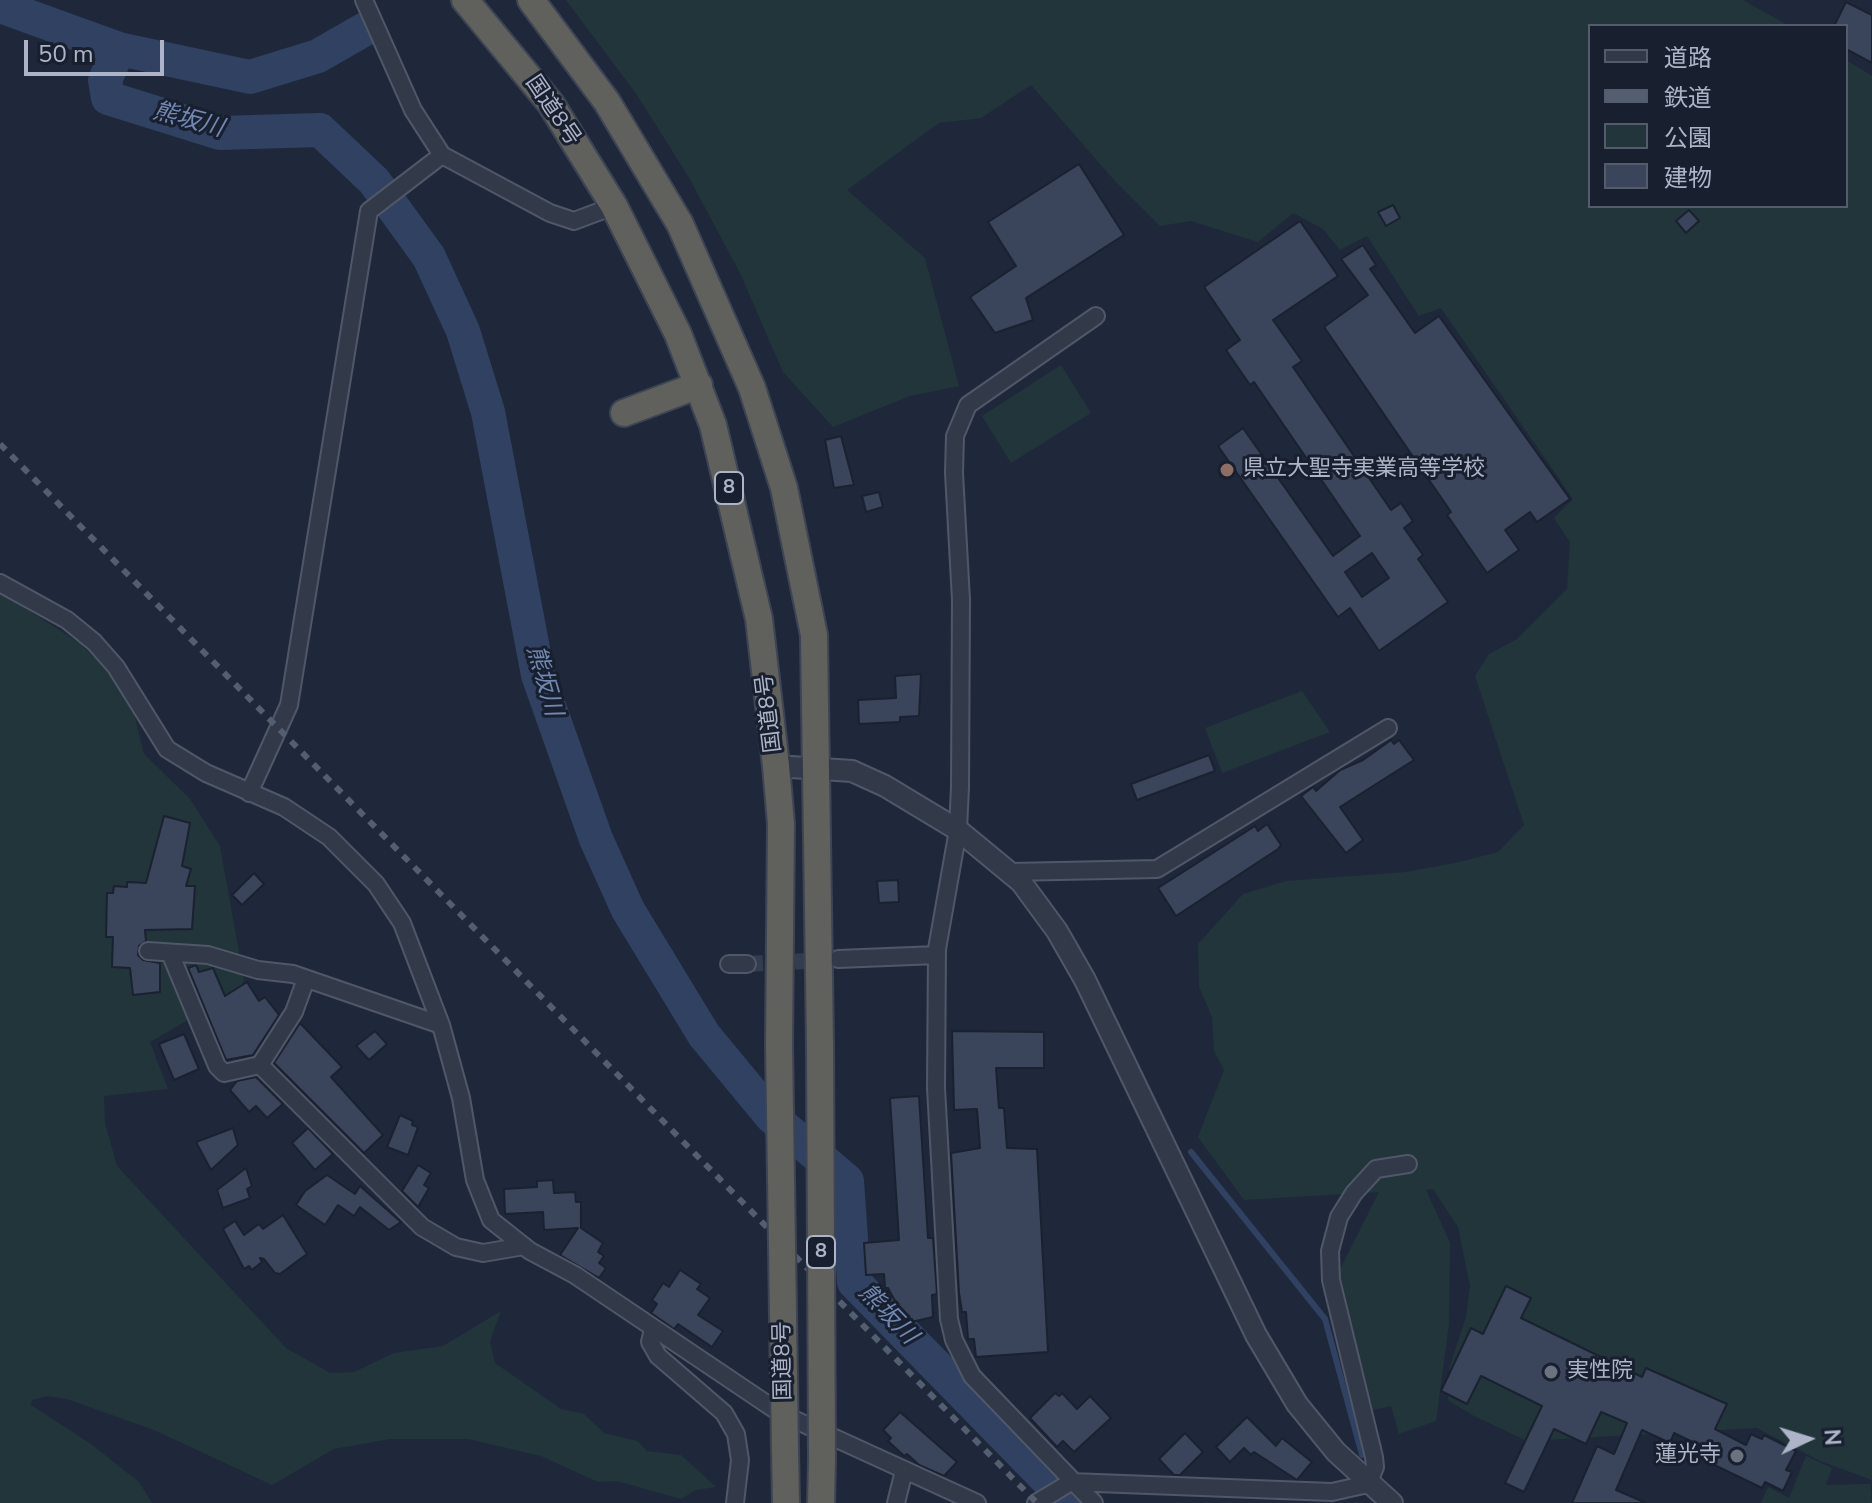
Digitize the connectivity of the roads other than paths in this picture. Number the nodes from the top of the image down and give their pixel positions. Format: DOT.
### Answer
graph roads {
  1 [pos="364,0"];
  2 [pos="465,0"];
  3 [pos="531,0"];
  4 [pos="442,155"];
  5 [pos="614,206"];
  6 [pos="1096,316"];
  7 [pos="699,385"];
  8 [pos="624,413"];
  9 [pos="0,583"];
  10 [pos="1388,728"];
  11 [pos="776,766"];
  12 [pos="816,766"];
  13 [pos="249,793"];
  14 [pos="958,830"];
  15 [pos="1010,872"];
  16 [pos="148,951"];
  17 [pos="170,953"];
  18 [pos="937,955"];
  19 [pos="838,959"];
  20 [pos="729,964"];
  21 [pos="747,964"];
  22 [pos="306,979"];
  23 [pos="441,1025"];
  24 [pos="260,1065"];
  25 [pos="1408,1164"];
  26 [pos="524,1246"];
  27 [pos="653,1329"];
  28 [pos="904,1471"];
  29 [pos="1368,1484"];
  30 [pos="1054,1490"];
  31 [pos="735,1503"];
  32 [pos="786,1503"];
  33 [pos="821,1503"];
  34 [pos="896,1503"];
  35 [pos="977,1503"];
  36 [pos="1094,1503"];
  37 [pos="1392,1503"];
  1 -- 4 [label="street"];
  2 -- 5 [label="highway, 国道8号 / 8"];
  3 -- 12 [label="highway, 国道8号 / 8"];
  4 -- 5 [label="street"];
  4 -- 13 [label="street"];
  5 -- 7 [label="highway, 国道8号 / 8"];
  6 -- 14 [label="street"];
  7 -- 8 [label="highway"];
  7 -- 11 [label="highway, 国道8号 / 8"];
  9 -- 13 [label="street"];
  10 -- 15 [label="street"];
  11 -- 12 [label="street"];
  11 -- 32 [label="highway, 国道8号 / 8, bridge"];
  12 -- 14 [label="street"];
  12 -- 33 [label="highway, 国道8号 / 8, bridge"];
  13 -- 23 [label="street"];
  14 -- 15 [label="street"];
  14 -- 18 [label="street"];
  15 -- 29 [label="street"];
  16 -- 17 [label="street"];
  17 -- 22 [label="street"];
  17 -- 24 [label="street"];
  18 -- 19 [label="street"];
  18 -- 30 [label="street"];
  20 -- 21 [label="street"];
  22 -- 23 [label="street"];
  22 -- 24 [label="street"];
  23 -- 26 [label="street"];
  24 -- 26 [label="street"];
  25 -- 29 [label="street"];
  26 -- 27 [label="street"];
  27 -- 28 [label="street"];
  27 -- 31 [label="street"];
  28 -- 34 [label="street"];
  28 -- 35 [label="street"];
  29 -- 30 [label="street"];
  29 -- 37 [label="street"];
  30 -- 36 [label="street"];
}
